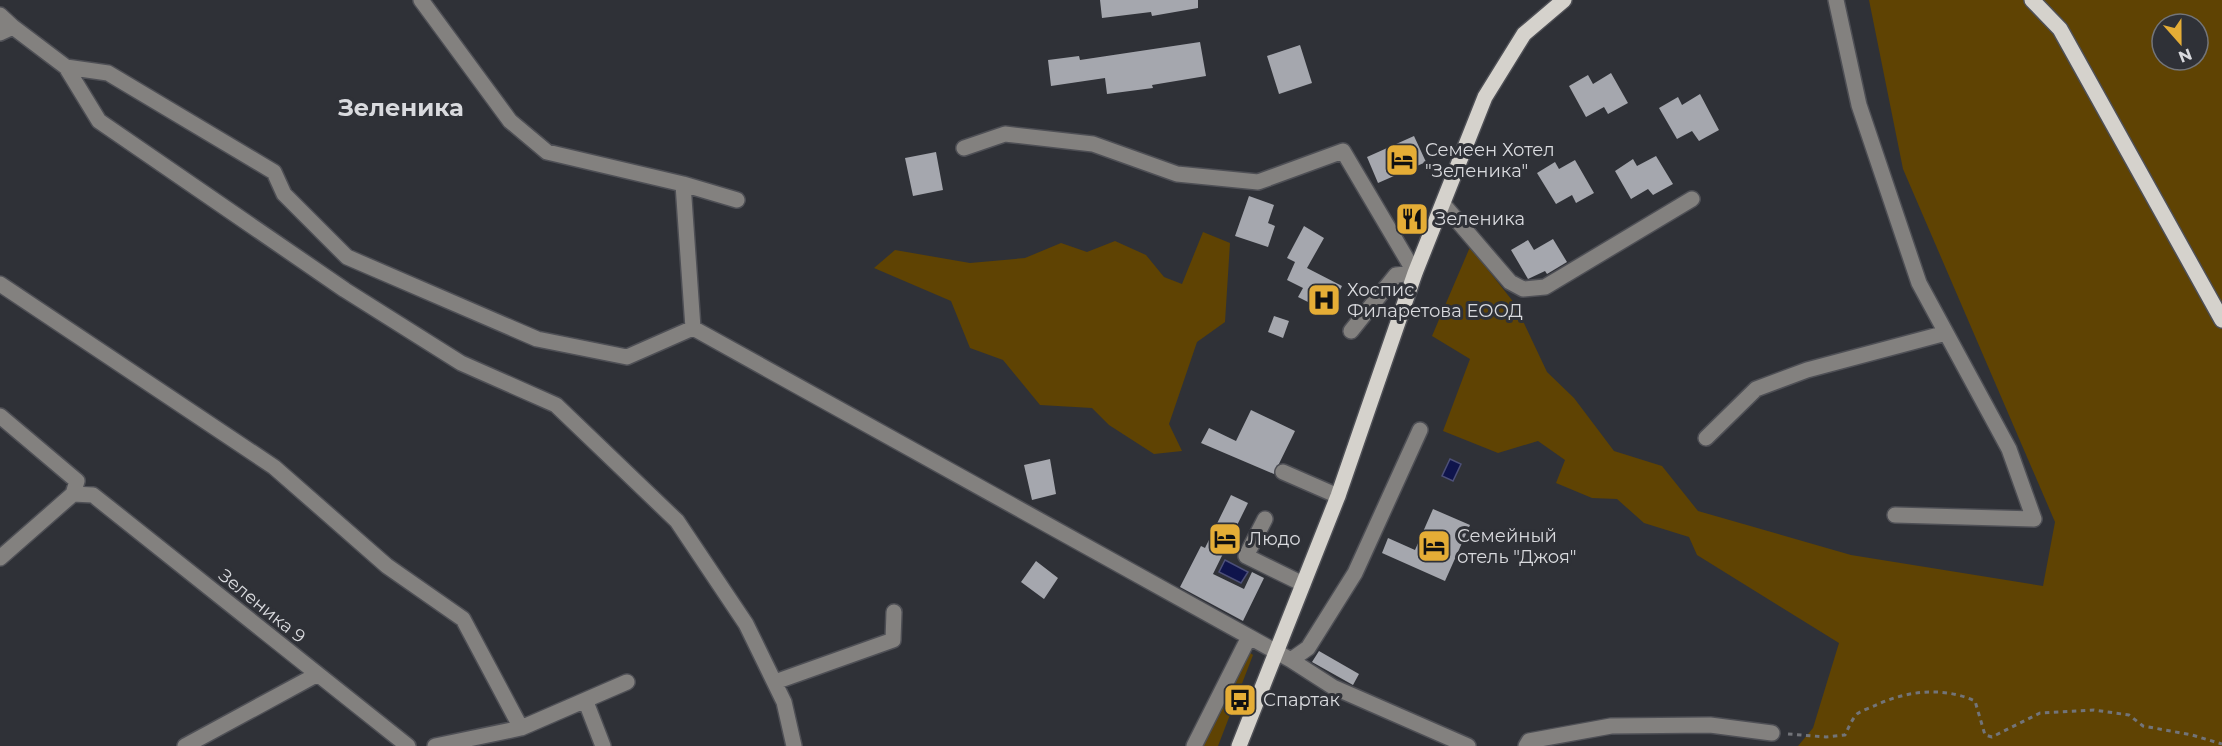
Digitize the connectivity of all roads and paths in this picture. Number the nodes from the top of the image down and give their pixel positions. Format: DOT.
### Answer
graph roads {
  1 [pos="421,0"];
  2 [pos="1564,0"];
  3 [pos="1836,0"];
  4 [pos="2032,0"];
  5 [pos="0,15"];
  6 [pos="6,30"];
  7 [pos="66,67"];
  8 [pos="964,148"];
  9 [pos="683,184"];
  10 [pos="1692,199"];
  11 [pos="737,200"];
  12 [pos="1443,204"];
  13 [pos="1415,273"];
  14 [pos="0,284"];
  15 [pos="2222,320"];
  16 [pos="693,328"];
  17 [pos="1351,331"];
  18 [pos="1946,333"];
  19 [pos="0,416"];
  20 [pos="1420,430"];
  21 [pos="1706,438"];
  22 [pos="1283,472"];
  23 [pos="73,494"];
  24 [pos="1338,496"];
  25 [pos="1895,515"];
  26 [pos="1265,519"];
  27 [pos="0,558"];
  28 [pos="1303,584"];
  29 [pos="894,612"];
  30 [pos="1249,637"];
  31 [pos="1276,651"];
  32 [pos="1291,660"];
  33 [pos="316,675"];
  34 [pos="627,682"];
  35 [pos="775,682"];
  36 [pos="586,702"];
  37 [pos="521,729"];
  38 [pos="1772,733"];
  39 [pos="2222,744"];
  40 [pos="185,746"];
  41 [pos="408,746"];
  42 [pos="435,746"];
  43 [pos="603,746"];
  44 [pos="794,746"];
  45 [pos="1194,746"];
  46 [pos="1239,746"];
  47 [pos="1467,746"];
  48 [pos="1526,746"];
  1 -- 9 [label="street"];
  2 -- 12 [label="main road"];
  3 -- 18 [label="street"];
  4 -- 15 [label="main road"];
  5 -- 6 [label="street"];
  6 -- 7 [label="street"];
  7 -- 16 [label="street"];
  7 -- 35 [label="street"];
  8 -- 13 [label="street"];
  9 -- 11 [label="street"];
  9 -- 16 [label="street"];
  10 -- 12 [label="street"];
  12 -- 13 [label="main road"];
  13 -- 17 [label="street"];
  13 -- 24 [label="main road"];
  14 -- 37 [label="street"];
  16 -- 30 [label="street"];
  18 -- 21 [label="street"];
  18 -- 25 [label="street"];
  19 -- 23 [label="street"];
  20 -- 32 [label="street"];
  22 -- 24 [label="street"];
  23 -- 27 [label="street"];
  23 -- 33 [label="street, Зеленика 9"];
  24 -- 28 [label="main road"];
  26 -- 28 [label="street"];
  28 -- 31 [label="main road"];
  29 -- 35 [label="street"];
  30 -- 31 [label="street"];
  30 -- 45 [label="street"];
  31 -- 32 [label="street"];
  31 -- 46 [label="main road"];
  32 -- 47 [label="street"];
  33 -- 40 [label="street"];
  33 -- 41 [label="street, Зеленика 9"];
  34 -- 36 [label="street"];
  35 -- 44 [label="street"];
  36 -- 37 [label="street"];
  36 -- 43 [label="street"];
  37 -- 42 [label="street"];
  38 -- 39 [label="path"];
  38 -- 48 [label="street"];
}
